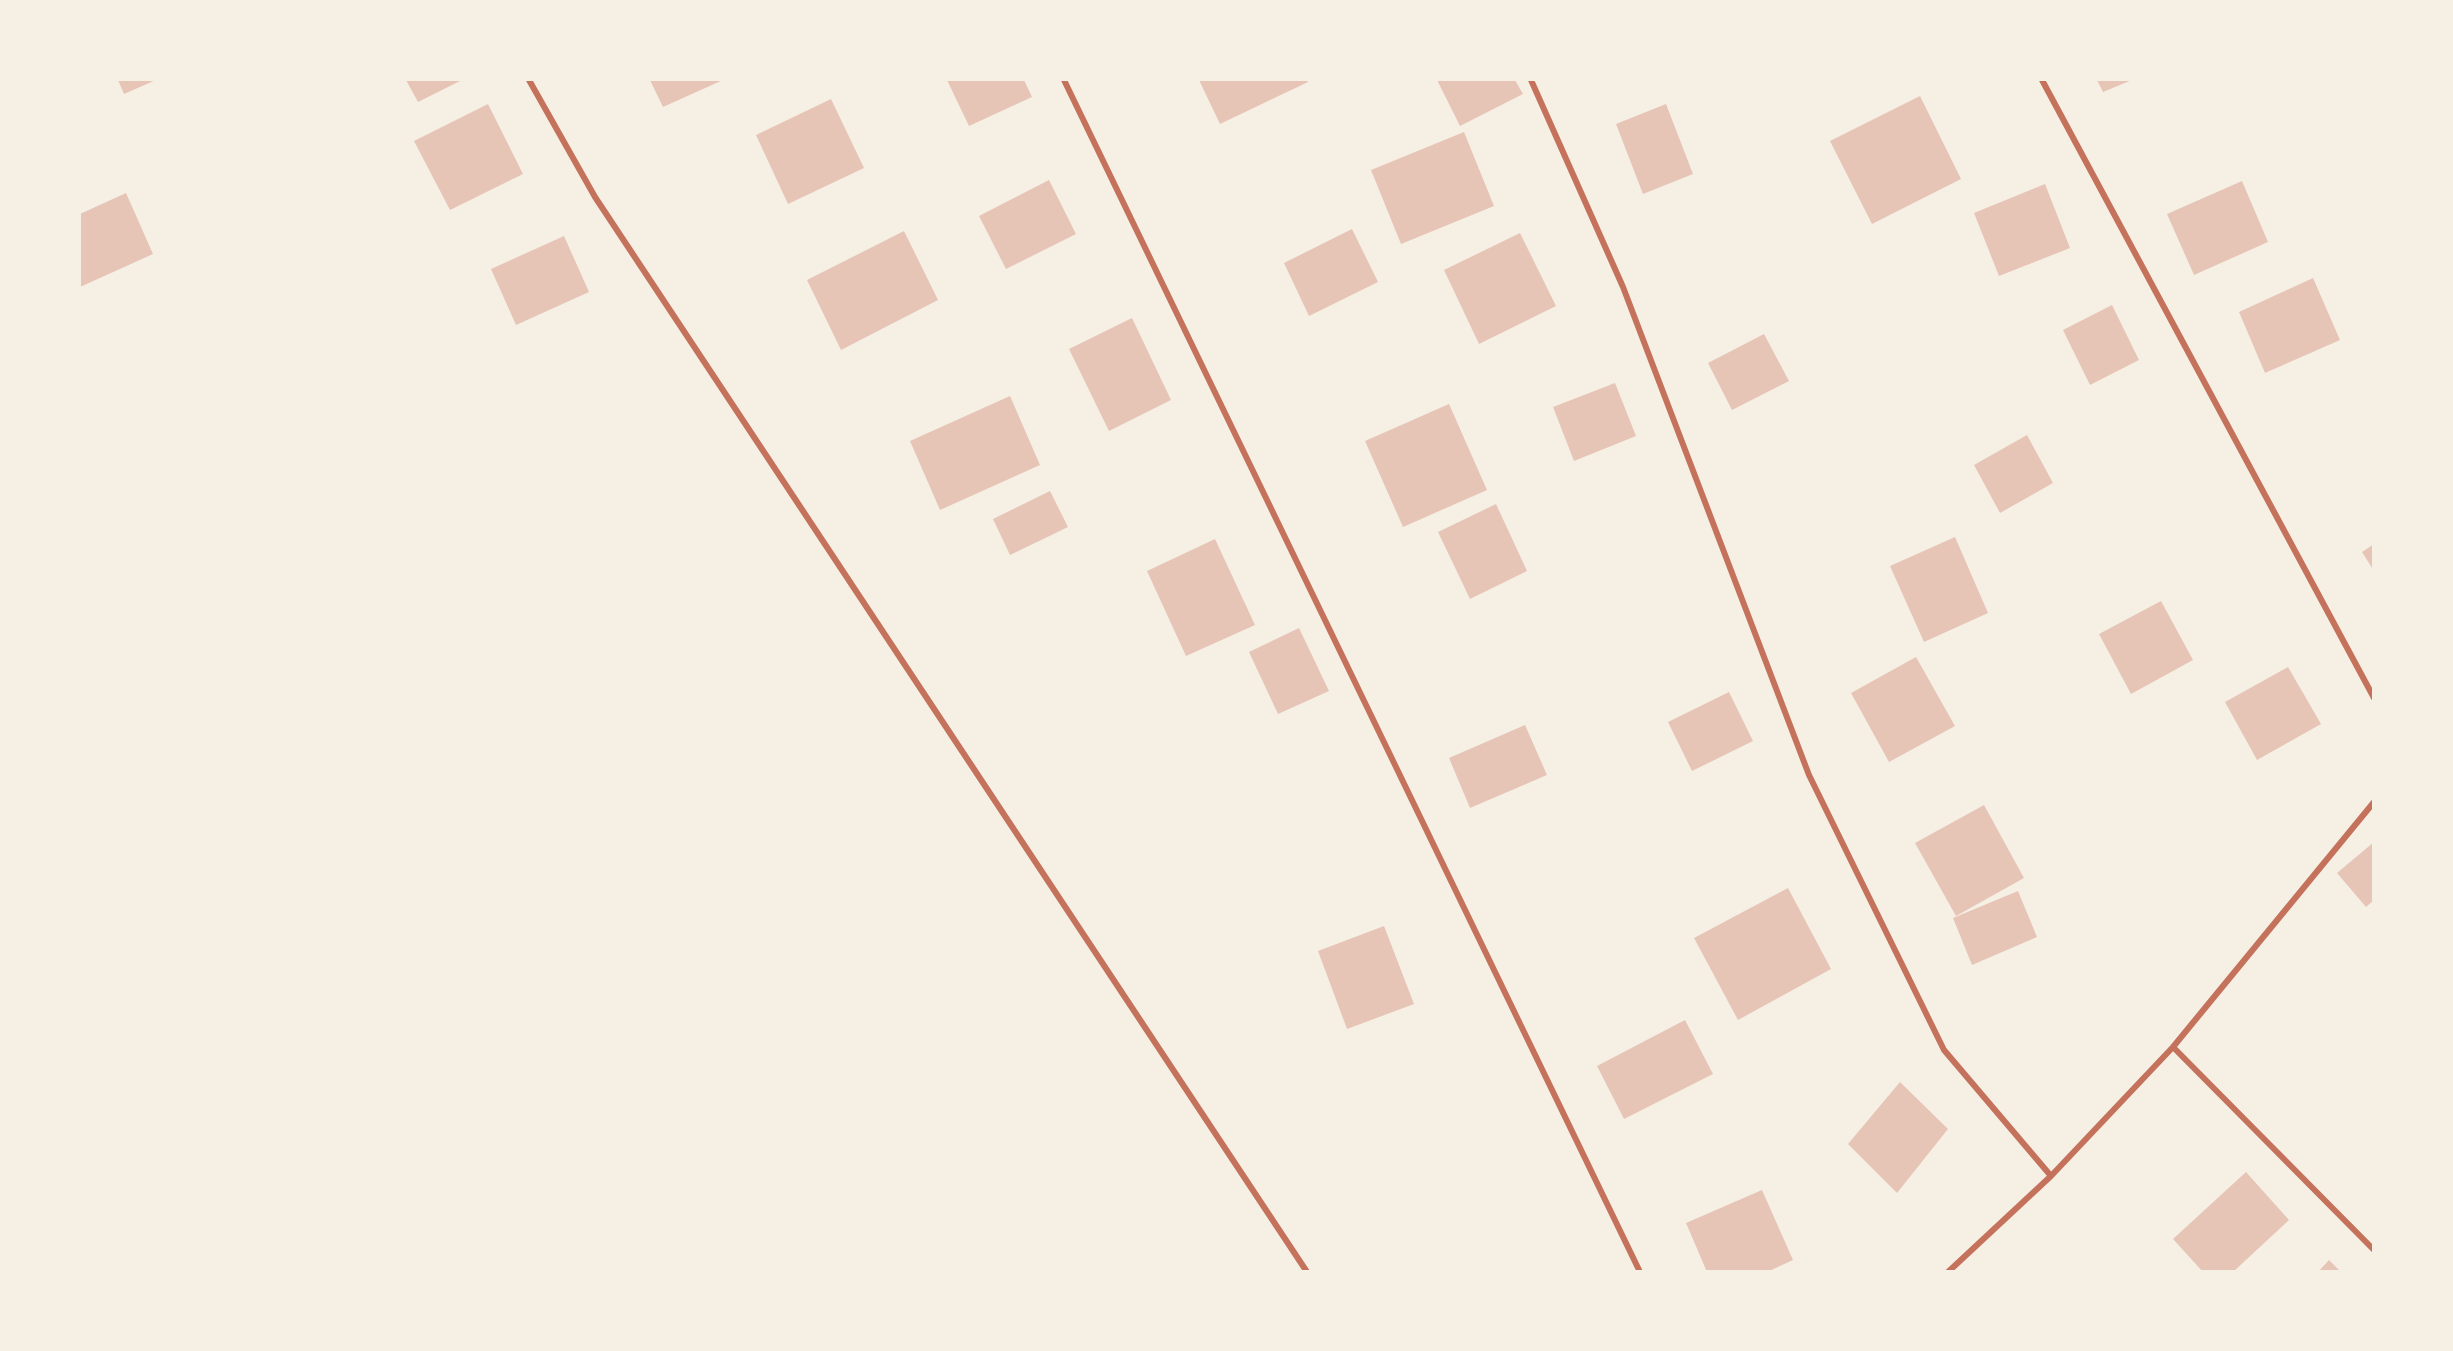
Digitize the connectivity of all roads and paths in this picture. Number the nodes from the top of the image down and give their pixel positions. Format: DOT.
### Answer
graph roads {
  1 [pos="529,80"];
  2 [pos="1064,80"];
  3 [pos="1531,80"];
  4 [pos="2042,80"];
  5 [pos="2373,698"];
  6 [pos="2373,802"];
  7 [pos="2173,1047"];
  8 [pos="2051,1176"];
  9 [pos="2373,1250"];
  10 [pos="1307,1272"];
  11 [pos="1640,1272"];
  12 [pos="1948,1272"];
  1 -- 10 [label="street"];
  2 -- 11 [label="street"];
  3 -- 8 [label="street"];
  4 -- 5 [label="street"];
  6 -- 7 [label="street"];
  7 -- 8 [label="street"];
  7 -- 9 [label="street"];
  8 -- 12 [label="street"];
}
